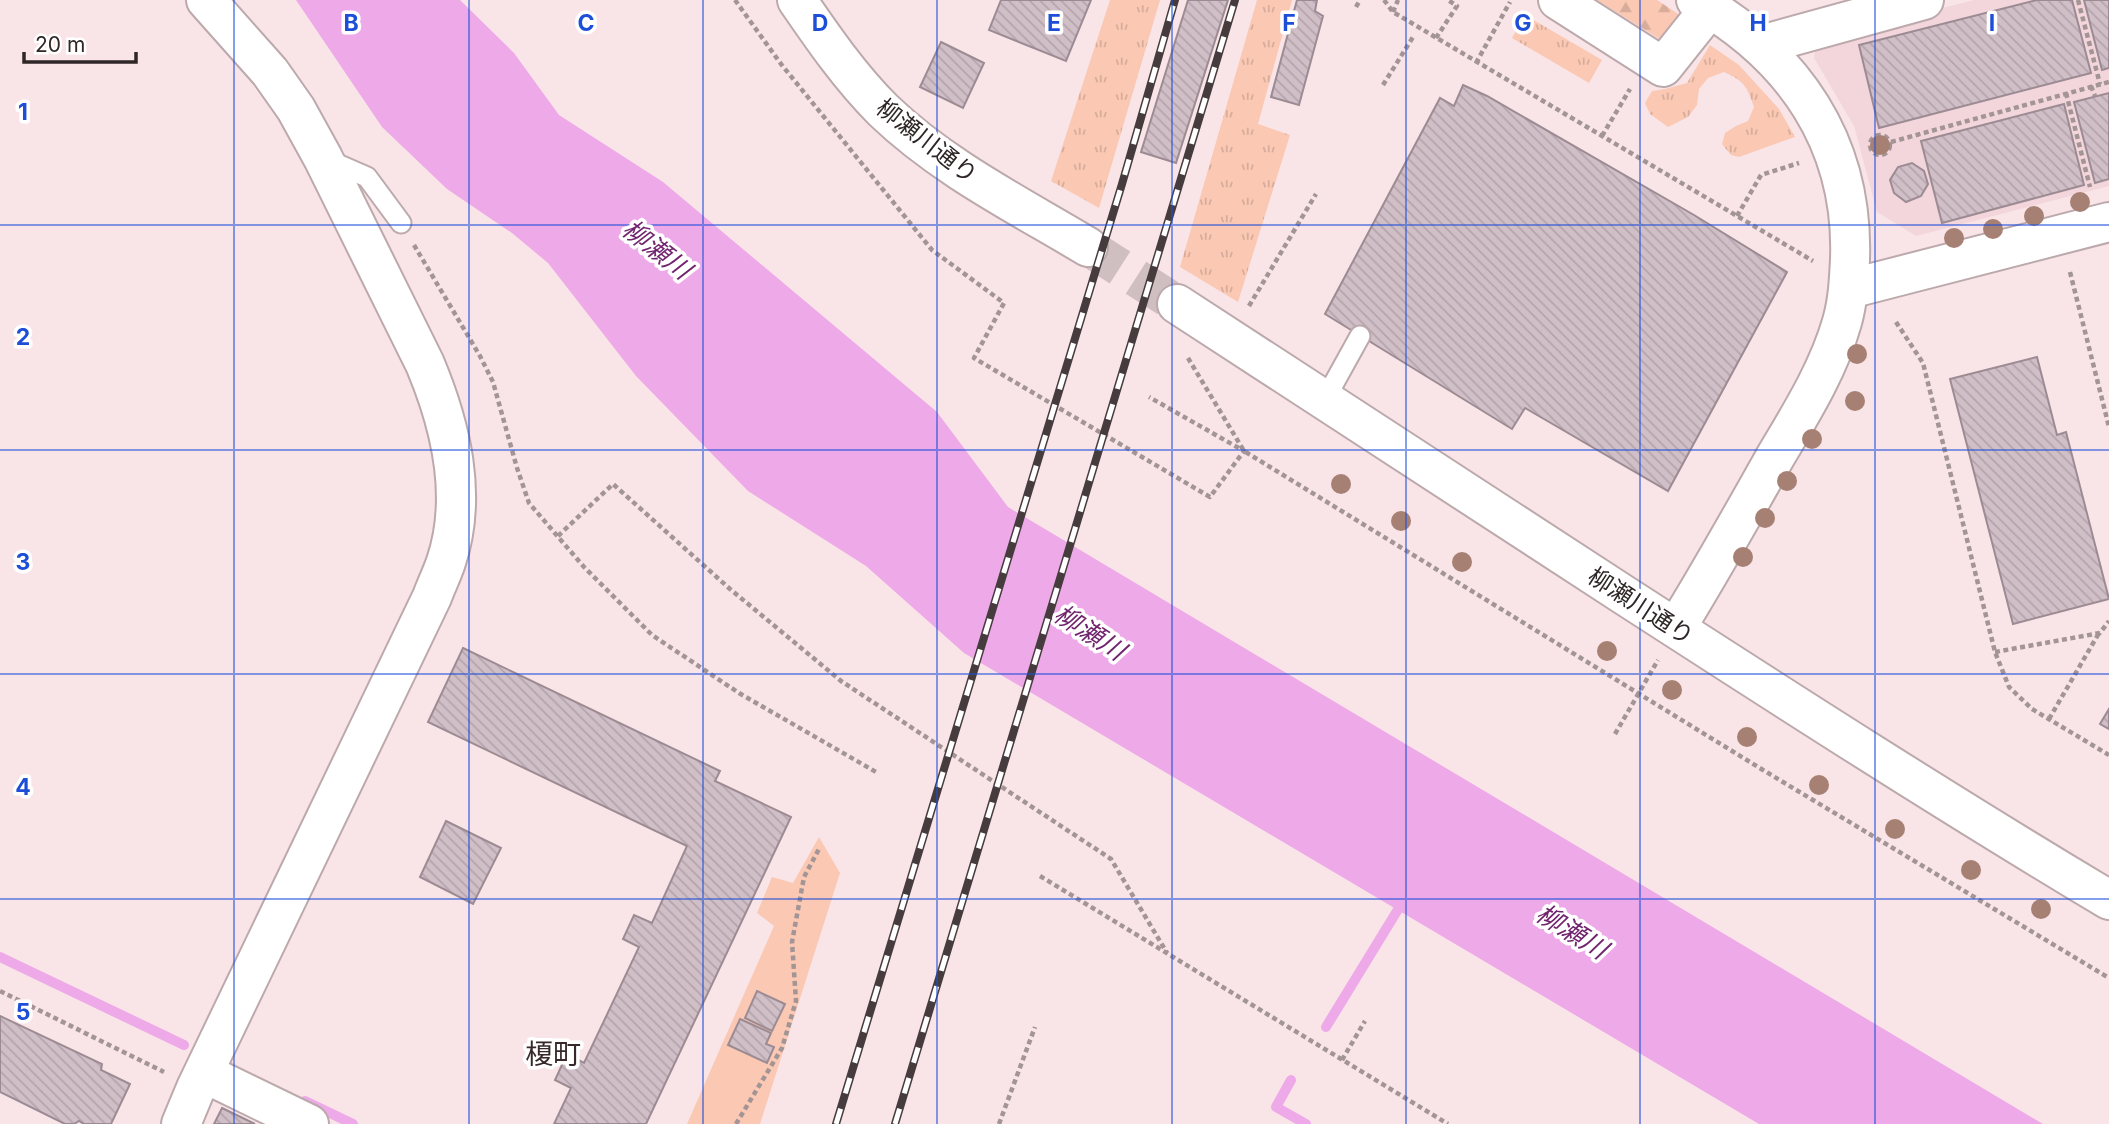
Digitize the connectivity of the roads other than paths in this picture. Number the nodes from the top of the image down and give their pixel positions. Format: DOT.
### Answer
graph roads {
  1 [pos="205,0"];
  2 [pos="1558,0"];
  3 [pos="1924,0"];
  4 [pos="1703,4"];
  5 [pos="806,5"];
  6 [pos="1841,10"];
  7 [pos="1761,45"];
  8 [pos="323,158"];
  9 [pos="2100,210"];
  10 [pos="401,223"];
  11 [pos="1088,247"];
  12 [pos="1835,277"];
  13 [pos="1177,304"];
  14 [pos="1360,336"];
  15 [pos="1324,401"];
  16 [pos="1670,639"];
  17 [pos="2109,900"];
  18 [pos="200,1080"];
  19 [pos="181,1124"];
  20 [pos="309,1124"];
  1 -- 8 [label="street"];
  2 -- 4 [label="street"];
  3 -- 6 [label="street"];
  4 -- 7 [label="street"];
  5 -- 11 [label="street, 柳瀬川通り"];
  6 -- 7 [label="street"];
  7 -- 12 [label="street"];
  8 -- 10 [label="lane"];
  8 -- 18 [label="street"];
  9 -- 12 [label="street"];
  12 -- 16 [label="street"];
  13 -- 15 [label="street, 柳瀬川通り"];
  14 -- 15 [label="lane"];
  15 -- 16 [label="street, 柳瀬川通り"];
  16 -- 17 [label="street, 柳瀬川通り"];
  18 -- 19 [label="street"];
  18 -- 20 [label="street"];
}
